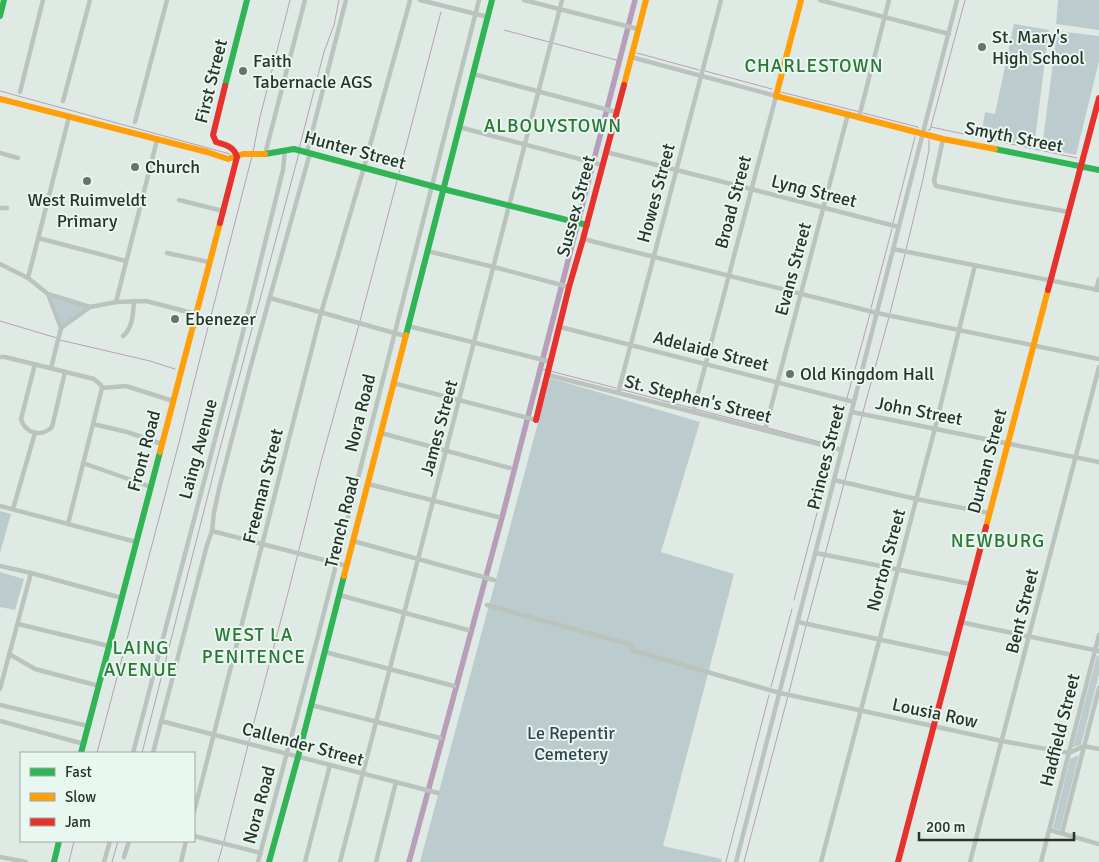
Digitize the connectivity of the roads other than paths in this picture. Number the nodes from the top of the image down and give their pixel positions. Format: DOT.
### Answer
graph roads {
  1 [pos="4,0"];
  2 [pos="43,0"];
  3 [pos="90,0"];
  4 [pos="167,0"];
  5 [pos="247,0"];
  6 [pos="305,0"];
  7 [pos="346,0"];
  8 [pos="410,0"];
  9 [pos="420,0"];
  10 [pos="479,0"];
  11 [pos="492,0"];
  12 [pos="524,0"];
  13 [pos="562,0"];
  14 [pos="646,0"];
  15 [pos="721,0"];
  16 [pos="801,0"];
  17 [pos="820,0"];
  18 [pos="889,0"];
  19 [pos="957,0"];
  20 [pos="441,2"];
  21 [pos="560,9"];
  22 [pos="475,14"];
  23 [pos="0,16"];
  24 [pos="488,17"];
  25 [pos="885,17"];
  26 [pos="636,28"];
  27 [pos="949,34"];
  28 [pos="631,57"];
  29 [pos="473,74"];
  30 [pos="701,76"];
  31 [pos="20,92"];
  32 [pos="539,92"];
  33 [pos="776,96"];
  34 [pos="1099,98"];
  35 [pos="0,99"];
  36 [pos="63,101"];
  37 [pos="614,112"];
  38 [pos="848,114"];
  39 [pos="69,117"];
  40 [pos="859,117"];
  41 [pos="135,122"];
  42 [pos="459,127"];
  43 [pos="923,134"];
  44 [pos="943,138"];
  45 [pos="157,140"];
  46 [pos="525,145"];
  47 [pos="285,150"];
  48 [pos="303,151"];
  49 [pos="606,152"];
  50 [pos="0,153"];
  51 [pos="265,154"];
  52 [pos="237,157"];
  53 [pos="18,158"];
  54 [pos="600,164"];
  55 [pos="1081,166"];
  56 [pos="364,167"];
  57 [pos="676,170"];
  58 [pos="1099,170"];
  59 [pos="432,186"];
  60 [pos="443,189"];
  61 [pos="751,190"];
  62 [pos="179,200"];
  63 [pos="510,206"];
  64 [pos="0,208"];
  65 [pos="7,208"];
  66 [pos="823,208"];
  67 [pos="223,211"];
  68 [pos="1069,212"];
  69 [pos="584,224"];
  70 [pos="899,228"];
  71 [pos="38,238"];
  72 [pos="583,239"];
  73 [pos="894,249"];
  74 [pos="427,251"];
  75 [pos="167,253"];
  76 [pos="654,257"];
  77 [pos="126,261"];
  78 [pos="209,262"];
  79 [pos="0,264"];
  80 [pos="975,265"];
  81 [pos="494,267"];
  82 [pos="728,276"];
  83 [pos="28,278"];
  84 [pos="1099,279"];
  85 [pos="1050,280"];
  86 [pos="569,287"];
  87 [pos="1098,290"];
  88 [pos="48,294"];
  89 [pos="801,294"];
  90 [pos="270,298"];
  91 [pos="134,301"];
  92 [pos="116,302"];
  93 [pos="90,308"];
  94 [pos="320,313"];
  95 [pos="877,313"];
  96 [pos="196,314"];
  97 [pos="408,326"];
  98 [pos="560,327"];
  99 [pos="61,328"];
  100 [pos="958,330"];
  101 [pos="395,333"];
  102 [pos="123,336"];
  103 [pos="406,336"];
  104 [pos="475,343"];
  105 [pos="631,345"];
  106 [pos="1032,345"];
  107 [pos="0,356"];
  108 [pos="1099,359"];
  109 [pos="551,362"];
  110 [pos="35,364"];
  111 [pos="705,364"];
  112 [pos="1099,367"];
  113 [pos="51,368"];
  114 [pos="65,372"];
  115 [pos="548,375"];
  116 [pos="777,382"];
  117 [pos="394,383"];
  118 [pos="102,388"];
  119 [pos="618,392"];
  120 [pos="460,400"];
  121 [pos="173,401"];
  122 [pos="854,402"];
  123 [pos="693,412"];
  124 [pos="852,412"];
  125 [pos="536,420"];
  126 [pos="93,424"];
  127 [pos="935,428"];
  128 [pos="765,430"];
  129 [pos="35,433"];
  130 [pos="381,433"];
  131 [pos="1007,442"];
  132 [pos="162,444"];
  133 [pos="447,450"];
  134 [pos="842,450"];
  135 [pos="1076,457"];
  136 [pos="1099,462"];
  137 [pos="83,463"];
  138 [pos="510,468"];
  139 [pos="837,480"];
  140 [pos="368,484"];
  141 [pos="150,488"];
  142 [pos="916,499"];
  143 [pos="434,501"];
  144 [pos="0,506"];
  145 [pos="13,510"];
  146 [pos="989,513"];
  147 [pos="498,517"];
  148 [pos="68,524"];
  149 [pos="212,531"];
  150 [pos="353,541"];
  151 [pos="136,542"];
  152 [pos="262,545"];
  153 [pos="818,553"];
  154 [pos="419,559"];
  155 [pos="336,564"];
  156 [pos="0,566"];
  157 [pos="347,566"];
  158 [pos="898,569"];
  159 [pos="31,573"];
  160 [pos="494,580"];
  161 [pos="970,584"];
  162 [pos="339,595"];
  163 [pos="122,598"];
  164 [pos="487,605"];
  165 [pos="405,613"];
  166 [pos="800,622"];
  167 [pos="960,622"];
  168 [pos="18,624"];
  169 [pos="468,630"];
  170 [pos="1099,635"];
  171 [pos="1030,636"];
  172 [pos="879,640"];
  173 [pos="109,646"];
  174 [pos="1097,651"];
  175 [pos="325,652"];
  176 [pos="9,654"];
  177 [pos="952,655"];
  178 [pos="390,669"];
  179 [pos="99,686"];
  180 [pos="454,686"];
  181 [pos="1099,688"];
  182 [pos="0,689"];
  183 [pos="782,693"];
  184 [pos="0,705"];
  185 [pos="311,705"];
  186 [pos="861,710"];
  187 [pos="160,721"];
  188 [pos="0,722"];
  189 [pos="376,722"];
  190 [pos="88,726"];
  191 [pos="934,726"];
  192 [pos="214,735"];
  193 [pos="440,738"];
  194 [pos="1002,742"];
  195 [pos="84,744"];
  196 [pos="1084,746"];
  197 [pos="1099,749"];
  198 [pos="81,752"];
  199 [pos="133,752"];
  200 [pos="153,752"];
  201 [pos="1068,753"];
  202 [pos="287,754"];
  203 [pos="298,757"];
  204 [pos="330,765"];
  205 [pos="363,774"];
  206 [pos="396,782"];
  207 [pos="436,792"];
  208 [pos="195,808"];
  209 [pos="1050,830"];
  210 [pos="1062,833"];
  211 [pos="195,836"];
  212 [pos="59,842"];
  213 [pos="110,842"];
  214 [pos="129,842"];
  215 [pos="186,842"];
  216 [pos="1099,844"];
  217 [pos="261,853"];
  218 [pos="0,857"];
  219 [pos="124,857"];
  220 [pos="26,862"];
  221 [pos="54,862"];
  222 [pos="104,862"];
  223 [pos="181,862"];
  224 [pos="258,862"];
  225 [pos="269,862"];
  226 [pos="305,862"];
  227 [pos="340,862"];
  228 [pos="376,862"];
  229 [pos="736,862"];
  230 [pos="821,862"];
  231 [pos="898,862"];
  232 [pos="970,862"];
  233 [pos="1041,862"];
  1 -- 23 [label="street"];
  2 -- 31 [label="street"];
  3 -- 36 [label="street"];
  4 -- 41 [label="street"];
  5 -- 52 [label="street, First Street"];
  6 -- 51 [label="street"];
  7 -- 48 [label="street"];
  8 -- 56 [label="street, Freeman Street"];
  9 -- 20 [label="street"];
  10 -- 22 [label="street, Nora Road"];
  11 -- 24 [label="street, Trench Road"];
  12 -- 21 [label="street"];
  13 -- 21 [label="street, James Street"];
  14 -- 26 [label="street, Sussex Street"];
  15 -- 30 [label="street, Howes Street"];
  16 -- 33 [label="street, Broad Street"];
  17 -- 25 [label="street"];
  18 -- 25 [label="street"];
  19 -- 27 [label="street, Princes Street"];
  20 -- 22 [label="street"];
  21 -- 26 [label="street"];
  21 -- 32 [label="street, James Street"];
  22 -- 24 [label="street"];
  22 -- 59 [label="street, Nora Road"];
  24 -- 29 [label="street, Trench Road"];
  25 -- 27 [label="street"];
  25 -- 40 [label="street"];
  26 -- 28 [label="street, Sussex Street"];
  27 -- 43 [label="street, Princes Street"];
  28 -- 30 [label="street"];
  28 -- 37 [label="street, Sussex Street"];
  29 -- 32 [label="street"];
  29 -- 42 [label="street, Trench Road"];
  30 -- 33 [label="street"];
  30 -- 57 [label="street, Howes Street"];
  32 -- 37 [label="street"];
  32 -- 46 [label="street, James Street"];
  33 -- 38 [label="street, Smyth Street"];
  33 -- 61 [label="street, Broad Street"];
  34 -- 55 [label="street, Durban Street"];
  35 -- 39 [label="street, Hunter Street"];
  37 -- 49 [label="street, Sussex Street"];
  38 -- 40 [label="street, Smyth Street"];
  38 -- 66 [label="street, Evans Street"];
  39 -- 45 [label="street, Hunter Street"];
  39 -- 71 [label="street"];
  40 -- 43 [label="street, Smyth Street"];
  42 -- 46 [label="street"];
  42 -- 60 [label="street, Trench Road"];
  43 -- 44 [label="street, Smyth Street"];
  43 -- 70 [label="street, Princes Street"];
  44 -- 55 [label="street, Smyth Street"];
  44 -- 68 [label="street"];
  45 -- 52 [label="street, Hunter Street"];
  45 -- 77 [label="street"];
  46 -- 54 [label="street"];
  46 -- 63 [label="street, James Street"];
  47 -- 48 [label="street, Hunter Street"];
  47 -- 51 [label="street, Hunter Street"];
  47 -- 199 [label="street, Laing Avenue"];
  48 -- 56 [label="street, Hunter Street"];
  48 -- 90 [label="street"];
  49 -- 54 [label="street, Sussex Street"];
  49 -- 57 [label="street, Lyng Street"];
  50 -- 53 [label="street"];
  51 -- 52 [label="street, Hunter Street"];
  52 -- 67 [label="street, Front Road"];
  54 -- 69 [label="street, Sussex Street"];
  55 -- 58 [label="street, Smyth Street"];
  55 -- 68 [label="street, Durban Street"];
  56 -- 59 [label="street, Hunter Street"];
  56 -- 94 [label="street, Freeman Street"];
  57 -- 61 [label="street, Lyng Street"];
  57 -- 76 [label="street, Howes Street"];
  59 -- 60 [label="street, Hunter Street"];
  59 -- 101 [label="street, Nora Road"];
  60 -- 63 [label="street, Hunter Street"];
  60 -- 74 [label="street, Trench Road"];
  61 -- 66 [label="street, Lyng Street"];
  61 -- 82 [label="street, Broad Street"];
  62 -- 67 [label="street"];
  63 -- 69 [label="street, Hunter Street"];
  63 -- 81 [label="street, James Street"];
  64 -- 65 [label="street"];
  66 -- 70 [label="street, Lyng Street"];
  66 -- 89 [label="street, Evans Street"];
  67 -- 78 [label="street, Front Road"];
  68 -- 85 [label="street, Durban Street"];
  69 -- 72 [label="street, Sussex Street"];
  70 -- 73 [label="street, Princes Street"];
  71 -- 77 [label="street"];
  71 -- 83 [label="street"];
  72 -- 76 [label="street"];
  72 -- 86 [label="street, Sussex Street"];
  73 -- 80 [label="street"];
  73 -- 95 [label="street, Princes Street"];
  74 -- 81 [label="street"];
  74 -- 97 [label="street, Trench Road"];
  75 -- 78 [label="street"];
  76 -- 82 [label="street"];
  76 -- 105 [label="street, Howes Street"];
  77 -- 92 [label="street"];
  78 -- 96 [label="street, Front Road"];
  79 -- 83 [label="street"];
  80 -- 85 [label="street"];
  80 -- 100 [label="street, Norton Street"];
  81 -- 86 [label="street"];
  81 -- 104 [label="street, James Street"];
  82 -- 89 [label="street"];
  82 -- 111 [label="street, Broad Street"];
  83 -- 88 [label="street"];
  84 -- 87 [label="street"];
  85 -- 87 [label="street"];
  85 -- 106 [label="street, Durban Street"];
  86 -- 98 [label="street, Sussex Street"];
  88 -- 93 [label="street"];
  88 -- 99 [label="street"];
  89 -- 95 [label="street"];
  89 -- 116 [label="street, Evans Street"];
  90 -- 94 [label="street"];
  90 -- 149 [label="street"];
  91 -- 92 [label="street"];
  91 -- 96 [label="street"];
  91 -- 102 [label="street"];
  92 -- 93 [label="street"];
  93 -- 99 [label="street"];
  94 -- 101 [label="street"];
  94 -- 152 [label="street, Freeman Street"];
  95 -- 100 [label="street"];
  95 -- 122 [label="street, Princes Street"];
  96 -- 121 [label="street, Front Road"];
  97 -- 103 [label="street, Trench Road"];
  97 -- 104 [label="street"];
  98 -- 105 [label="street, Adelaide Street"];
  98 -- 109 [label="street, Sussex Street"];
  99 -- 113 [label="street"];
  100 -- 106 [label="street"];
  100 -- 127 [label="street, Norton Street"];
  101 -- 103 [label="street"];
  101 -- 155 [label="street, Nora Road"];
  103 -- 117 [label="street, Trench Road"];
  104 -- 109 [label="street"];
  104 -- 120 [label="street, James Street"];
  105 -- 111 [label="street, Adelaide Street"];
  105 -- 119 [label="street, Howes Street"];
  106 -- 108 [label="street"];
  106 -- 131 [label="street, Durban Street"];
  107 -- 110 [label="street"];
  109 -- 115 [label="street, Sussex Street"];
  110 -- 113 [label="street"];
  110 -- 129 [label="street"];
  111 -- 116 [label="street, Adelaide Street"];
  111 -- 123 [label="street, Broad Street"];
  112 -- 135 [label="street, Bent Street"];
  113 -- 114 [label="street"];
  114 -- 118 [label="street"];
  114 -- 129 [label="street"];
  115 -- 119 [label="street, St. Stephen's Street"];
  115 -- 125 [label="street, Sussex Street"];
  116 -- 122 [label="street, Adelaide Street"];
  116 -- 128 [label="street, Evans Street"];
  117 -- 120 [label="street"];
  117 -- 130 [label="street, Trench Road"];
  118 -- 121 [label="street"];
  118 -- 126 [label="street"];
  119 -- 123 [label="street, St. Stephen's Street"];
  120 -- 125 [label="street"];
  120 -- 133 [label="street, James Street"];
  121 -- 132 [label="street, Front Road"];
  122 -- 124 [label="street, Princes Street"];
  123 -- 128 [label="street, St. Stephen's Street"];
  124 -- 127 [label="street, John Street"];
  124 -- 134 [label="street, Princes Street"];
  126 -- 132 [label="street"];
  126 -- 137 [label="street"];
  127 -- 131 [label="street, John Street"];
  127 -- 142 [label="street, Norton Street"];
  128 -- 134 [label="street, St. Stephen's Street"];
  129 -- 145 [label="street"];
  130 -- 133 [label="street"];
  130 -- 140 [label="street, Trench Road"];
  131 -- 135 [label="street, John Street"];
  131 -- 146 [label="street, Durban Street"];
  132 -- 141 [label="street, Front Road"];
  133 -- 138 [label="street"];
  133 -- 143 [label="street, James Street"];
  134 -- 139 [label="street, Princes Street"];
  135 -- 136 [label="street, John Street"];
  135 -- 171 [label="street, Bent Street"];
  137 -- 141 [label="street"];
  137 -- 148 [label="street"];
  139 -- 142 [label="street"];
  139 -- 153 [label="street, Princes Street"];
  140 -- 143 [label="street"];
  140 -- 150 [label="street, Trench Road"];
  141 -- 151 [label="street, Front Road"];
  142 -- 146 [label="street"];
  142 -- 158 [label="street, Norton Street"];
  143 -- 147 [label="street"];
  143 -- 154 [label="street, James Street"];
  144 -- 145 [label="street"];
  145 -- 148 [label="street"];
  146 -- 161 [label="street, Durban Street"];
  148 -- 151 [label="street"];
  149 -- 152 [label="street"];
  149 -- 187 [label="street"];
  150 -- 154 [label="street"];
  150 -- 157 [label="street, Trench Road"];
  151 -- 163 [label="street, Front Road"];
  152 -- 155 [label="street"];
  152 -- 192 [label="street, Freeman Street"];
  153 -- 158 [label="street"];
  153 -- 166 [label="street, Princes Street"];
  154 -- 160 [label="street"];
  154 -- 165 [label="street, James Street"];
  155 -- 157 [label="street"];
  155 -- 202 [label="street, Nora Road"];
  156 -- 159 [label="street"];
  157 -- 162 [label="street, Trench Road"];
  158 -- 161 [label="street"];
  158 -- 172 [label="street, Norton Street"];
  159 -- 163 [label="street"];
  159 -- 168 [label="street"];
  161 -- 167 [label="street, Durban Street"];
  162 -- 165 [label="street"];
  162 -- 175 [label="street, Trench Road"];
  163 -- 173 [label="street, Front Road"];
  164 -- 183 [label="street, Lousia Row"];
  165 -- 169 [label="street"];
  165 -- 178 [label="street, James Street"];
  166 -- 172 [label="street"];
  166 -- 183 [label="street, Princes Street"];
  167 -- 171 [label="street"];
  167 -- 177 [label="street, Durban Street"];
  168 -- 173 [label="street"];
  168 -- 176 [label="street"];
  170 -- 174 [label="street, Hadfield Street"];
  171 -- 174 [label="street"];
  171 -- 194 [label="street, Bent Street"];
  172 -- 177 [label="street"];
  172 -- 186 [label="street, Norton Street"];
  173 -- 179 [label="street, Front Road"];
  174 -- 201 [label="street, Hadfield Street"];
  175 -- 178 [label="street"];
  175 -- 185 [label="street, Trench Road"];
  176 -- 179 [label="street"];
  176 -- 182 [label="street"];
  177 -- 191 [label="street, Durban Street"];
  178 -- 180 [label="street"];
  178 -- 189 [label="street, James Street"];
  179 -- 190 [label="street, Front Road"];
  181 -- 196 [label="street, Hadfield Street"];
  183 -- 186 [label="street, Lousia Row"];
  183 -- 229 [label="street, Princes Street"];
  184 -- 190 [label="street"];
  185 -- 189 [label="street"];
  185 -- 203 [label="street, Trench Road"];
  186 -- 191 [label="street, Lousia Row"];
  186 -- 230 [label="street, Norton Street"];
  187 -- 192 [label="street, Callender Street"];
  187 -- 200 [label="street"];
  188 -- 195 [label="street"];
  189 -- 193 [label="street"];
  189 -- 205 [label="street, James Street"];
  190 -- 195 [label="street, Front Road"];
  191 -- 194 [label="street, Lousia Row"];
  191 -- 231 [label="street, Durban Street"];
  192 -- 202 [label="street, Callender Street"];
  192 -- 208 [label="street, Freeman Street"];
  194 -- 201 [label="street, Lousia Row"];
  194 -- 232 [label="street, Bent Street"];
  195 -- 198 [label="street, Front Road"];
  196 -- 197 [label="street"];
  196 -- 201 [label="street"];
  196 -- 210 [label="street, Hadfield Street"];
  201 -- 209 [label="street, Hadfield Street"];
  202 -- 203 [label="street, Callender Street"];
  202 -- 217 [label="street, Nora Road"];
  203 -- 204 [label="street, Callender Street"];
  203 -- 225 [label="street, Trench Road"];
  204 -- 205 [label="street, Callender Street"];
  204 -- 226 [label="street"];
  205 -- 206 [label="street, Callender Street"];
  205 -- 227 [label="street, James Street"];
  206 -- 207 [label="street, Callender Street"];
  206 -- 228 [label="street"];
  209 -- 210 [label="street"];
  209 -- 233 [label="street, Hadfield Street"];
  210 -- 216 [label="street"];
  211 -- 217 [label="street"];
  212 -- 221 [label="street"];
  213 -- 222 [label="street"];
  214 -- 219 [label="street"];
  215 -- 223 [label="street"];
  217 -- 224 [label="street, Nora Road"];
  218 -- 220 [label="street"];
}
